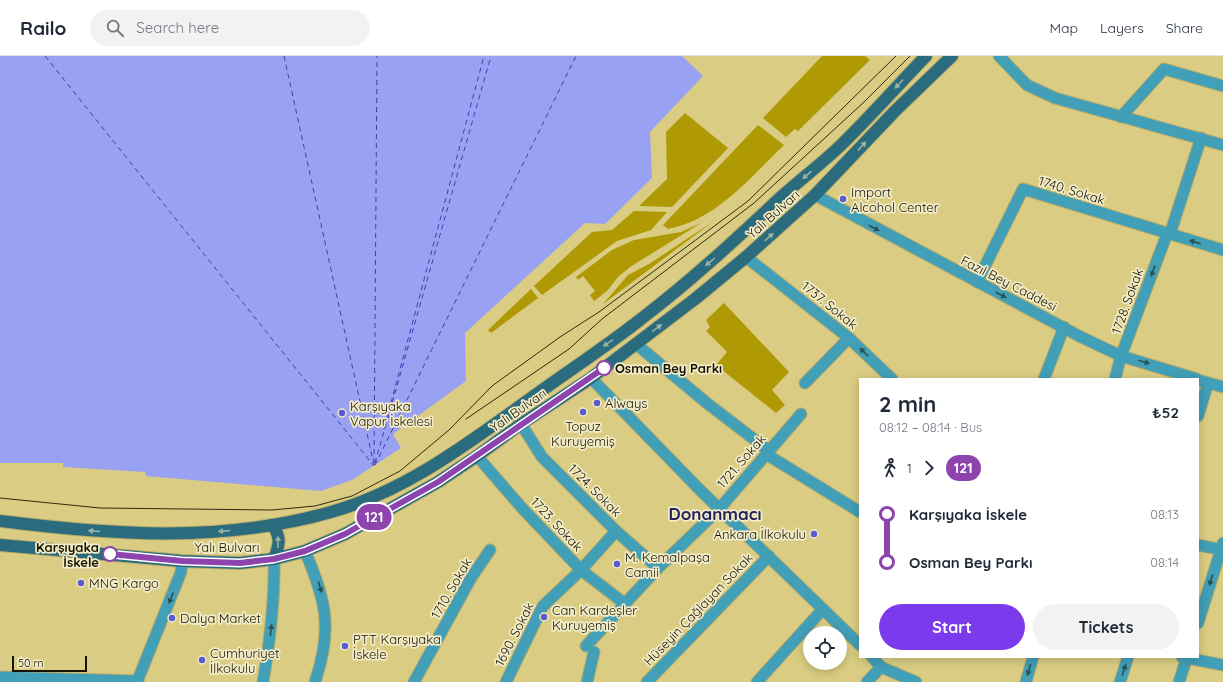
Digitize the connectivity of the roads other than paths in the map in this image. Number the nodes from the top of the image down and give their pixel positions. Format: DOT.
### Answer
graph roads {
  1 [pos="926,56"];
  2 [pos="952,56"];
  3 [pos="999,56"];
  4 [pos="1223,86"];
  5 [pos="1121,117"];
  6 [pos="1201,138"];
  7 [pos="1223,145"];
  8 [pos="815,195"];
  9 [pos="1168,234"];
  10 [pos="1223,250"];
  11 [pos="746,257"];
  12 [pos="977,282"];
  13 [pos="1064,327"];
  14 [pos="849,338"];
  15 [pos="636,344"];
  16 [pos="1122,356"];
  17 [pos="591,378"];
  18 [pos="891,378"];
  19 [pos="1044,378"];
  20 [pos="1115,378"];
  21 [pos="1194,378"];
  22 [pos="1201,380"];
  23 [pos="805,383"];
  24 [pos="1223,387"];
  25 [pos="1199,404"];
  26 [pos="801,414"];
  27 [pos="521,424"];
  28 [pos="767,452"];
  29 [pos="477,456"];
  30 [pos="719,509"];
  31 [pos="859,511"];
  32 [pos="0,521"];
  33 [pos="267,526"];
  34 [pos="616,530"];
  35 [pos="0,545"];
  36 [pos="1199,545"];
  37 [pos="1222,547"];
  38 [pos="490,550"];
  39 [pos="305,551"];
  40 [pos="770,556"];
  41 [pos="274,559"];
  42 [pos="182,561"];
  43 [pos="658,568"];
  44 [pos="581,570"];
  45 [pos="624,603"];
  46 [pos="824,609"];
  47 [pos="1199,620"];
  48 [pos="859,644"];
  49 [pos="873,658"];
  50 [pos="1033,658"];
  51 [pos="1128,658"];
  52 [pos="1185,658"];
  53 [pos="1190,658"];
  54 [pos="1223,665"];
  55 [pos="881,666"];
  56 [pos="0,677"];
  57 [pos="138,682"];
  58 [pos="263,682"];
  59 [pos="315,682"];
  60 [pos="414,682"];
  61 [pos="506,682"];
  62 [pos="587,682"];
  63 [pos="647,682"];
  64 [pos="757,682"];
  65 [pos="867,682"];
  66 [pos="916,682"];
  67 [pos="1026,682"];
  68 [pos="1120,682"];
  69 [pos="1179,682"];
  1 -- 33 [label="main road, Yalı Bulvarı, one-way"];
  8 -- 2 [label="main road, Yalı Bulvarı, one-way"];
  3 -- 5 [label="street"];
  4 -- 5 [label="street"];
  5 -- 6 [label="street"];
  6 -- 7 [label="street"];
  6 -- 9 [label="street, 1728. Sokak"];
  11 -- 8 [label="main road, Yalı Bulvarı, one-way"];
  8 -- 12 [label="street, Fazıl Bey Caddesi, one-way"];
  10 -- 9 [label="street, one-way"];
  9 -- 12 [label="street, 1740. Sokak"];
  9 -- 16 [label="street, 1728. Sokak, one-way"];
  11 -- 14 [label="street, 1737. Sokak"];
  15 -- 11 [label="main road, Yalı Bulvarı, one-way"];
  12 -- 13 [label="street, Fazıl Bey Caddesi, one-way"];
  13 -- 16 [label="street, Fazıl Bey Caddesi"];
  13 -- 19 [label="street"];
  18 -- 14 [label="street, 1737. Sokak, one-way"];
  14 -- 23 [label="street"];
  15 -- 17 [label="main road, Yalı Bulvarı"];
  15 -- 28 [label="street"];
  16 -- 20 [label="street, 1728. Sokak"];
  16 -- 21 [label="street, Fazıl Bey Caddesi, one-way"];
  17 -- 27 [label="main road, Yalı Bulvarı"];
  17 -- 30 [label="street"];
  22 -- 24 [label="street, Fazıl Bey Caddesi"];
  22 -- 25 [label="street"];
  26 -- 28 [label="street, 1721. Sokak"];
  27 -- 29 [label="main road, Yalı Bulvarı"];
  27 -- 34 [label="street, 1724. Sokak"];
  28 -- 30 [label="street, 1721. Sokak"];
  28 -- 31 [label="street"];
  29 -- 39 [label="main road, Yalı Bulvarı"];
  29 -- 44 [label="street, 1723. Sokak"];
  30 -- 40 [label="street"];
  30 -- 43 [label="street, 1721. Sokak"];
  33 -- 32 [label="main road, Yalı Bulvarı, one-way"];
  41 -- 33 [label="main road, one-way"];
  34 -- 43 [label="street, 1724. Sokak"];
  34 -- 44 [label="street, 1690. Sokak"];
  35 -- 42 [label="main road, Yalı Bulvarı"];
  36 -- 37 [label="street"];
  37 -- 47 [label="street, one-way"];
  38 -- 60 [label="street, 1710. Sokak"];
  39 -- 41 [label="main road, Yalı Bulvarı"];
  39 -- 59 [label="street, one-way"];
  40 -- 46 [label="street"];
  40 -- 63 [label="street, Hüseyin Çağlayan Sokak"];
  41 -- 42 [label="main road, Yalı Bulvarı"];
  58 -- 41 [label="street, one-way"];
  42 -- 57 [label="street, one-way"];
  43 -- 45 [label="street, 1721. Sokak"];
  44 -- 45 [label="street, 1723. Sokak"];
  44 -- 61 [label="street, 1690. Sokak"];
  45 -- 62 [label="street, 1721. Sokak"];
  46 -- 48 [label="street"];
  46 -- 64 [label="street"];
  49 -- 55 [label="street"];
  50 -- 67 [label="street, one-way"];
  68 -- 51 [label="street, one-way"];
  52 -- 69 [label="street"];
  53 -- 54 [label="street"];
  55 -- 65 [label="street"];
  55 -- 66 [label="street"];
  56 -- 57 [label="street"];
}
